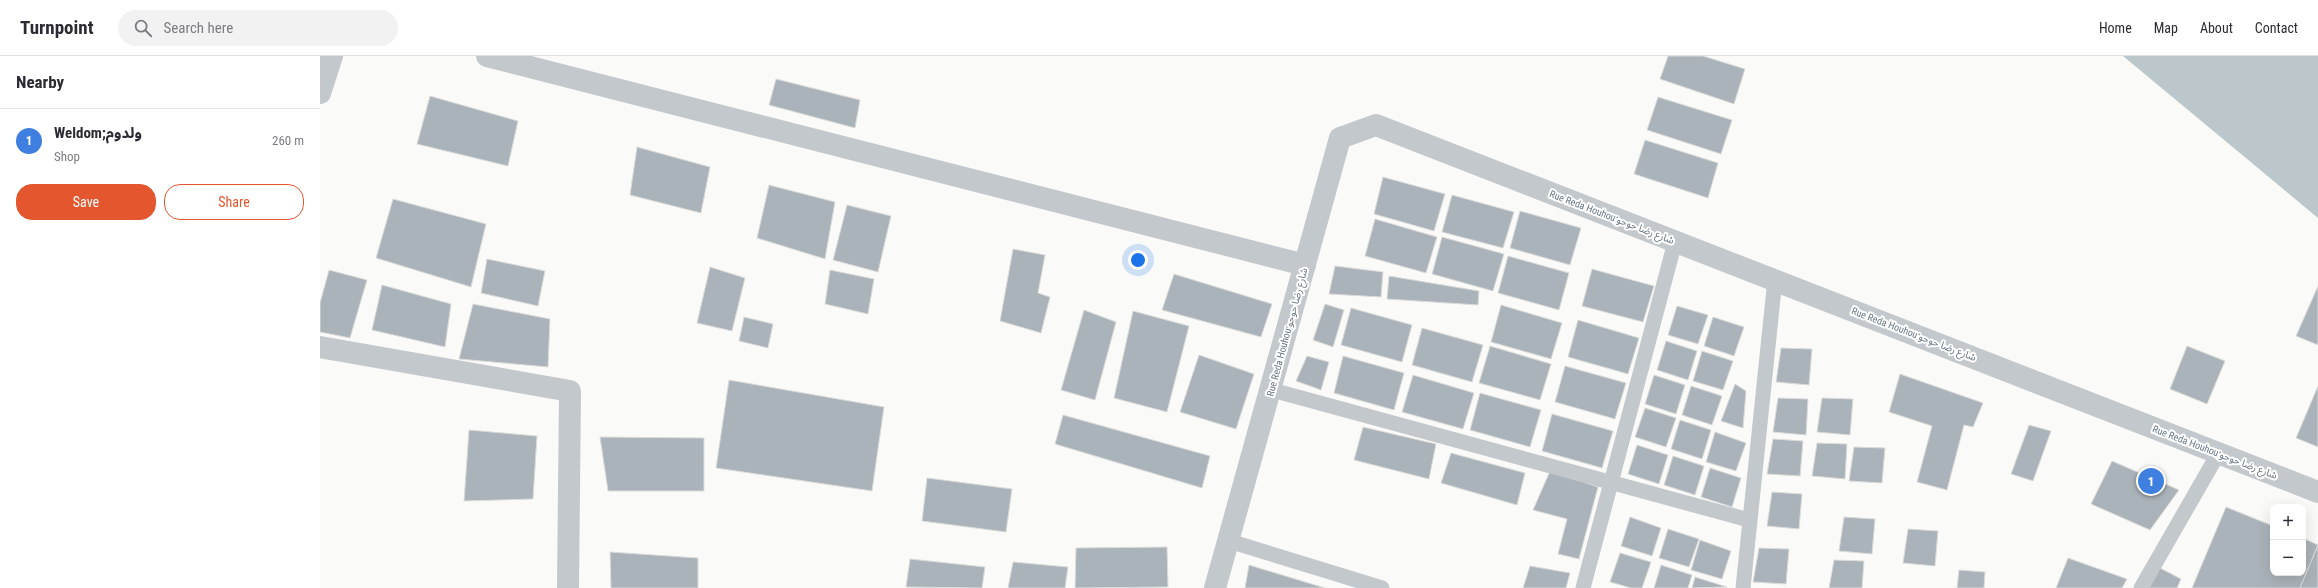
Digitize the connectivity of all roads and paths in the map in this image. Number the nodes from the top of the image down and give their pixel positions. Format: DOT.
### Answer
graph roads {
  1 [pos="332,56"];
  2 [pos="487,56"];
  3 [pos="320,93"];
  4 [pos="1675,242"];
  5 [pos="1305,265"];
  6 [pos="1775,279"];
  7 [pos="320,347"];
  8 [pos="1272,390"];
  9 [pos="2218,454"];
  10 [pos="1611,483"];
  11 [pos="2318,492"];
  12 [pos="1749,520"];
  13 [pos="1229,542"];
  14 [pos="568,588"];
  15 [pos="1215,588"];
  16 [pos="1382,588"];
  17 [pos="1583,588"];
  18 [pos="1743,588"];
  19 [pos="2141,588"];
  1 -- 3 [label="street"];
  2 -- 5 [label="street"];
  4 -- 5 [label="street, Rue Reda Houhou;شارع رضا حوحو"];
  4 -- 6 [label="street, Rue Reda Houhou;شارع رضا حوحو"];
  4 -- 10 [label="lane"];
  5 -- 8 [label="street, Rue Reda Houhou;شارع رضا حوحو"];
  6 -- 9 [label="street, Rue Reda Houhou;شارع رضا حوحو"];
  6 -- 12 [label="lane"];
  7 -- 14 [label="street"];
  8 -- 10 [label="lane"];
  8 -- 13 [label="street, Rue Reda Houhou;شارع رضا حوحو"];
  9 -- 11 [label="street, Rue Reda Houhou;شارع رضا حوحو"];
  9 -- 19 [label="lane"];
  10 -- 12 [label="lane"];
  10 -- 17 [label="lane"];
  12 -- 18 [label="lane"];
  13 -- 15 [label="street, Rue Reda Houhou;شارع رضا حوحو"];
  13 -- 16 [label="lane"];
}
